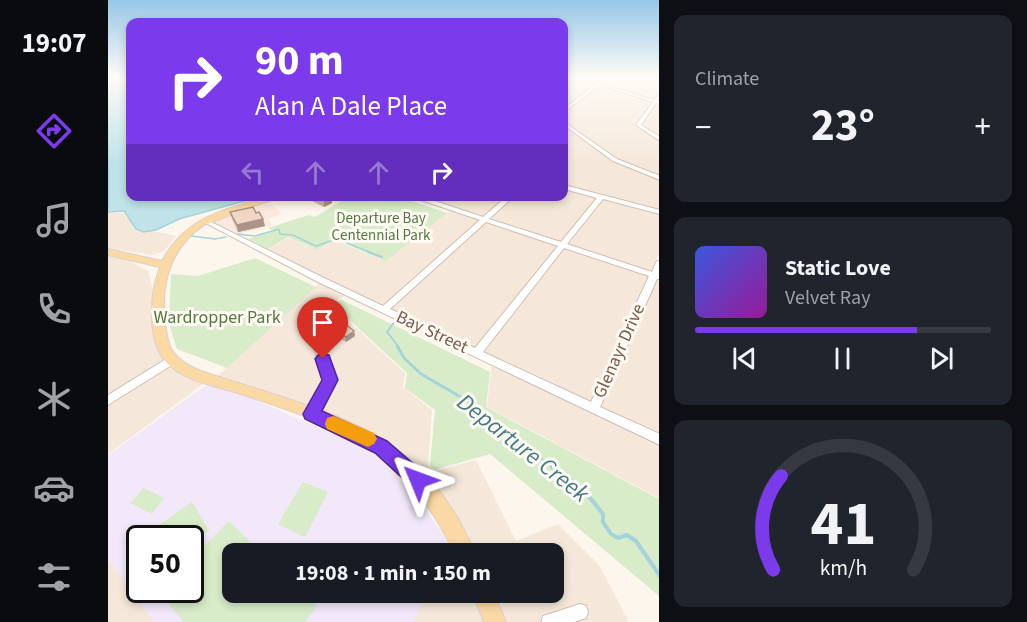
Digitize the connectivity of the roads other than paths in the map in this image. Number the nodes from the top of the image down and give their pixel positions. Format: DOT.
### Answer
graph roads {
  1 [pos="654,106"];
  2 [pos="568,126"];
  3 [pos="659,139"];
  4 [pos="659,178"];
  5 [pos="568,188"];
  6 [pos="601,197"];
  7 [pos="263,201"];
  8 [pos="427,201"];
  9 [pos="506,201"];
  10 [pos="659,212"];
  11 [pos="485,220"];
  12 [pos="205,221"];
  13 [pos="178,245"];
  14 [pos="561,245"];
  15 [pos="108,252"];
  16 [pos="141,260"];
  17 [pos="166,265"];
  18 [pos="656,276"];
  19 [pos="159,282"];
  20 [pos="385,309"];
  21 [pos="316,338"];
  22 [pos="477,353"];
  23 [pos="171,360"];
  24 [pos="108,401"];
  25 [pos="594,408"];
  26 [pos="312,414"];
  27 [pos="659,440"];
  28 [pos="459,543"];
  29 [pos="487,603"];
  30 [pos="580,612"];
  31 [pos="495,622"];
  32 [pos="549,622"];
  1 -- 3 [label="street"];
  2 -- 4 [label="street"];
  5 -- 6 [label="street"];
  6 -- 10 [label="street"];
  6 -- 14 [label="street"];
  7 -- 12 [label="main road"];
  8 -- 11 [label="street"];
  9 -- 11 [label="street"];
  11 -- 14 [label="street"];
  11 -- 20 [label="street"];
  12 -- 13 [label="main road"];
  12 -- 20 [label="street, Bay Street"];
  13 -- 16 [label="main road"];
  13 -- 17 [label="main road"];
  14 -- 18 [label="street"];
  14 -- 22 [label="street"];
  15 -- 16 [label="main road"];
  16 -- 17 [label="main road"];
  16 -- 19 [label="main road"];
  17 -- 19 [label="main road"];
  18 -- 25 [label="street, Glenayr Drive"];
  19 -- 23 [label="main road"];
  20 -- 22 [label="street, Bay Street"];
  21 -- 26 [label="street"];
  22 -- 25 [label="street, Bay Street"];
  23 -- 24 [label="street"];
  23 -- 26 [label="main road"];
  25 -- 27 [label="street, Bay Street"];
  26 -- 28 [label="main road"];
  29 -- 31 [label="main road"];
  30 -- 32 [label="street"];
}
